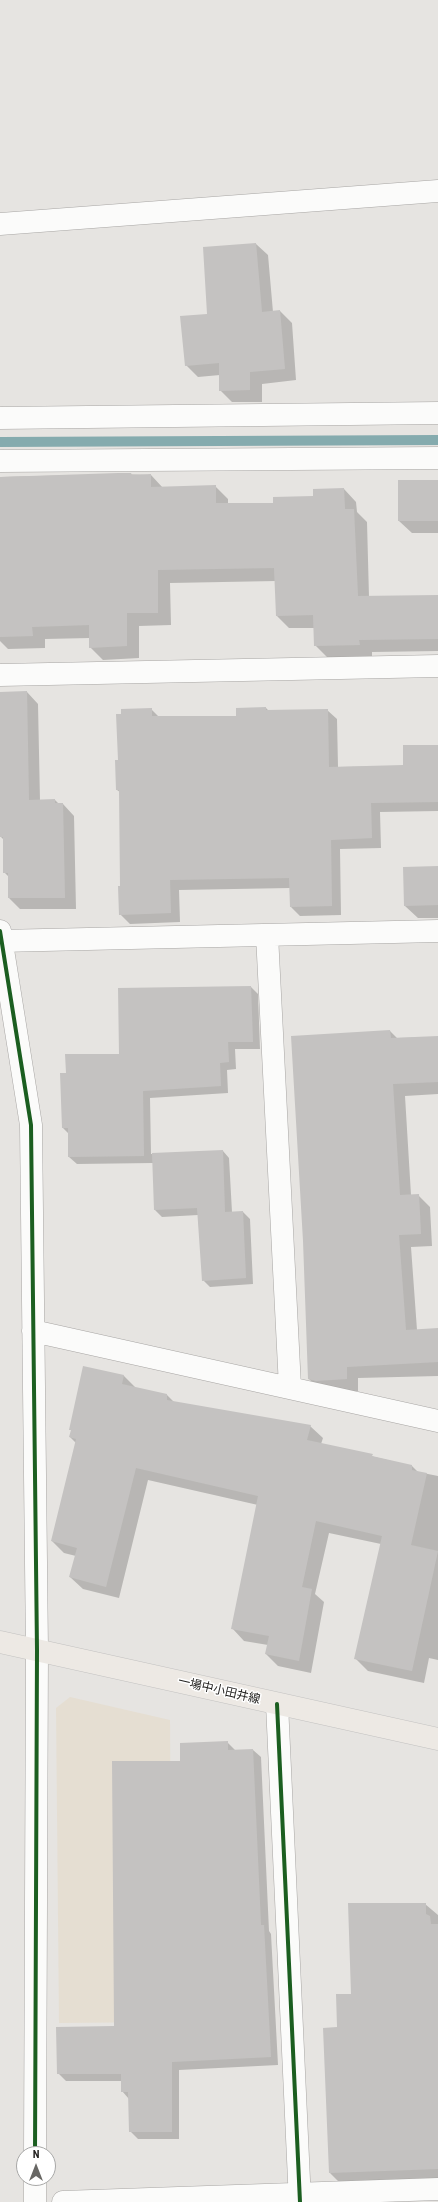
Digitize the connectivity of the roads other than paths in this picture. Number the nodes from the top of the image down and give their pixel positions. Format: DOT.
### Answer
graph roads {
  1 [pos="438,191"];
  2 [pos="0,224"];
  3 [pos="438,413"];
  4 [pos="0,418"];
  5 [pos="438,458"];
  6 [pos="0,461"];
  7 [pos="438,666"];
  8 [pos="0,675"];
  9 [pos="438,931"];
  10 [pos="267,935"];
  11 [pos="1,937"];
  12 [pos="33,1332"];
  13 [pos="290,1387"];
  14 [pos="438,1421"];
  15 [pos="0,1642"];
  16 [pos="29,1649"];
  17 [pos="277,1704"];
  18 [pos="438,1739"];
  19 [pos="35,2146"];
  20 [pos="35,2186"];
  21 [pos="438,2189"];
  22 [pos="300,2198"];
  23 [pos="35,2202"];
  24 [pos="63,2202"];
  1 -- 2 [label="street"];
  3 -- 4 [label="street"];
  5 -- 6 [label="street"];
  7 -- 8 [label="street"];
  9 -- 10 [label="street"];
  10 -- 11 [label="street"];
  10 -- 13 [label="street"];
  11 -- 12 [label="street"];
  12 -- 13 [label="street"];
  12 -- 16 [label="street"];
  13 -- 14 [label="street"];
  15 -- 16 [label="main road, 一場中小田井線"];
  16 -- 17 [label="main road, 一場中小田井線"];
  16 -- 19 [label="street"];
  17 -- 18 [label="main road, 一場中小田井線"];
  17 -- 22 [label="street"];
  20 -- 23 [label="street"];
  21 -- 22 [label="street"];
  22 -- 24 [label="street"];
}
